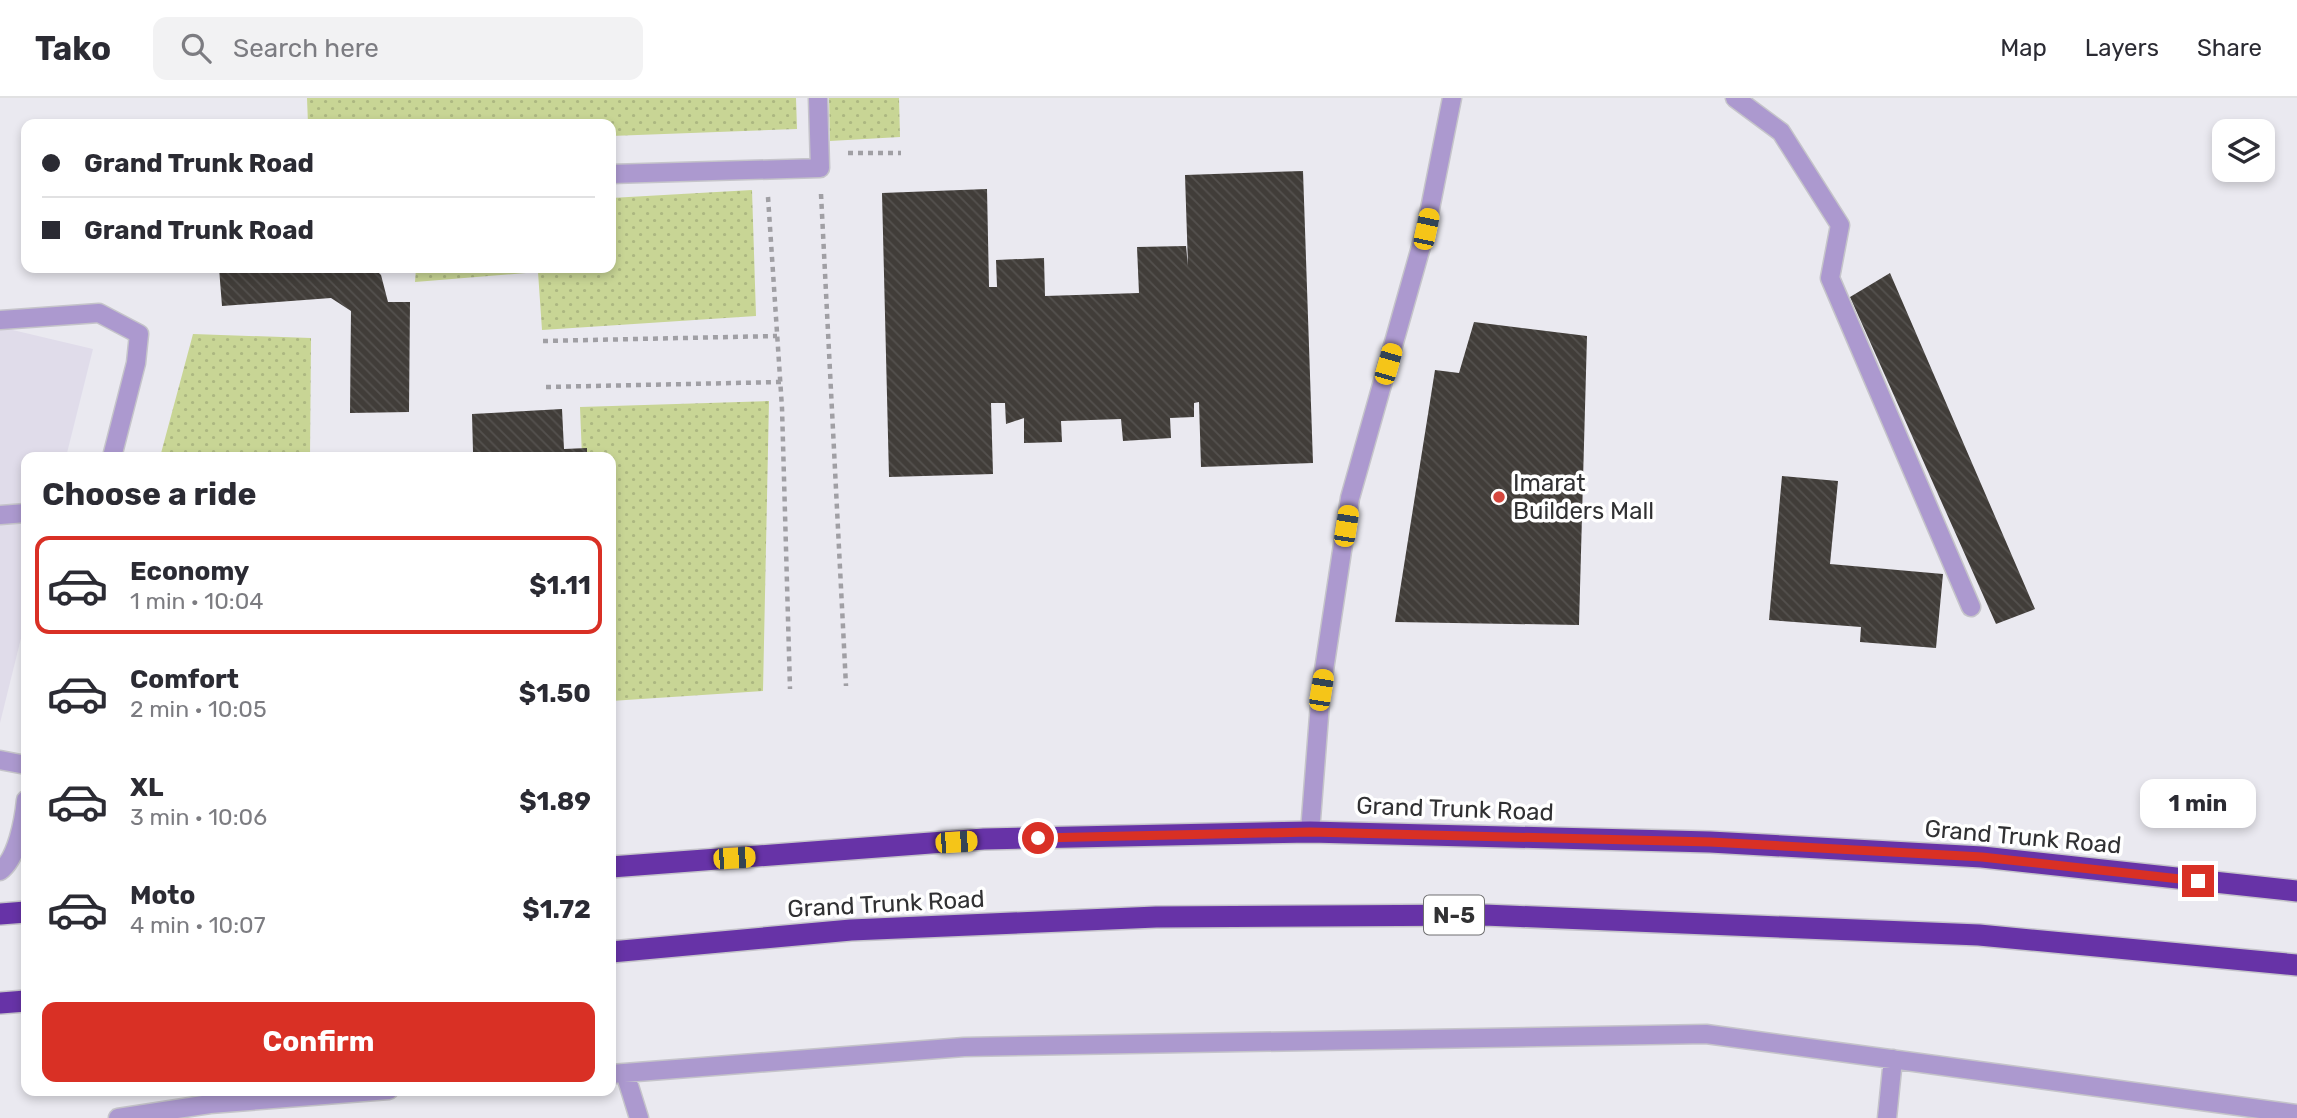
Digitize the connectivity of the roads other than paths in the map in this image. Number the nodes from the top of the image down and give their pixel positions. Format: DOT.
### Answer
graph roads {
  1 [pos="818,98"];
  2 [pos="1452,98"];
  3 [pos="1735,98"];
  4 [pos="616,174"];
  5 [pos="0,320"];
  6 [pos="113,452"];
  7 [pos="21,513"];
  8 [pos="0,515"];
  9 [pos="1971,607"];
  10 [pos="0,760"];
  11 [pos="21,764"];
  12 [pos="21,830"];
  13 [pos="1310,832"];
  14 [pos="616,867"];
  15 [pos="0,871"];
  16 [pos="2297,891"];
  17 [pos="21,913"];
  18 [pos="0,915"];
  19 [pos="616,951"];
  20 [pos="2297,965"];
  21 [pos="21,1001"];
  22 [pos="0,1003"];
  23 [pos="1893,1059"];
  24 [pos="618,1073"];
  25 [pos="312,1096"];
  26 [pos="210,1104"];
  27 [pos="2297,1114"];
  28 [pos="118,1118"];
  29 [pos="639,1118"];
  30 [pos="1887,1118"];
  1 -- 4 [label="street"];
  2 -- 13 [label="street"];
  3 -- 9 [label="street"];
  5 -- 6 [label="street"];
  7 -- 8 [label="street"];
  10 -- 11 [label="street"];
  12 -- 15 [label="street"];
  13 -- 14 [label="highway, Grand Trunk Road"];
  13 -- 16 [label="highway, Grand Trunk Road"];
  17 -- 18 [label="highway"];
  19 -- 20 [label="highway, Grand Trunk Road / N-5"];
  21 -- 22 [label="highway"];
  23 -- 24 [label="street"];
  23 -- 27 [label="street"];
  23 -- 30 [label="street"];
  24 -- 29 [label="street"];
  25 -- 26 [label="street"];
  26 -- 28 [label="street"];
}
